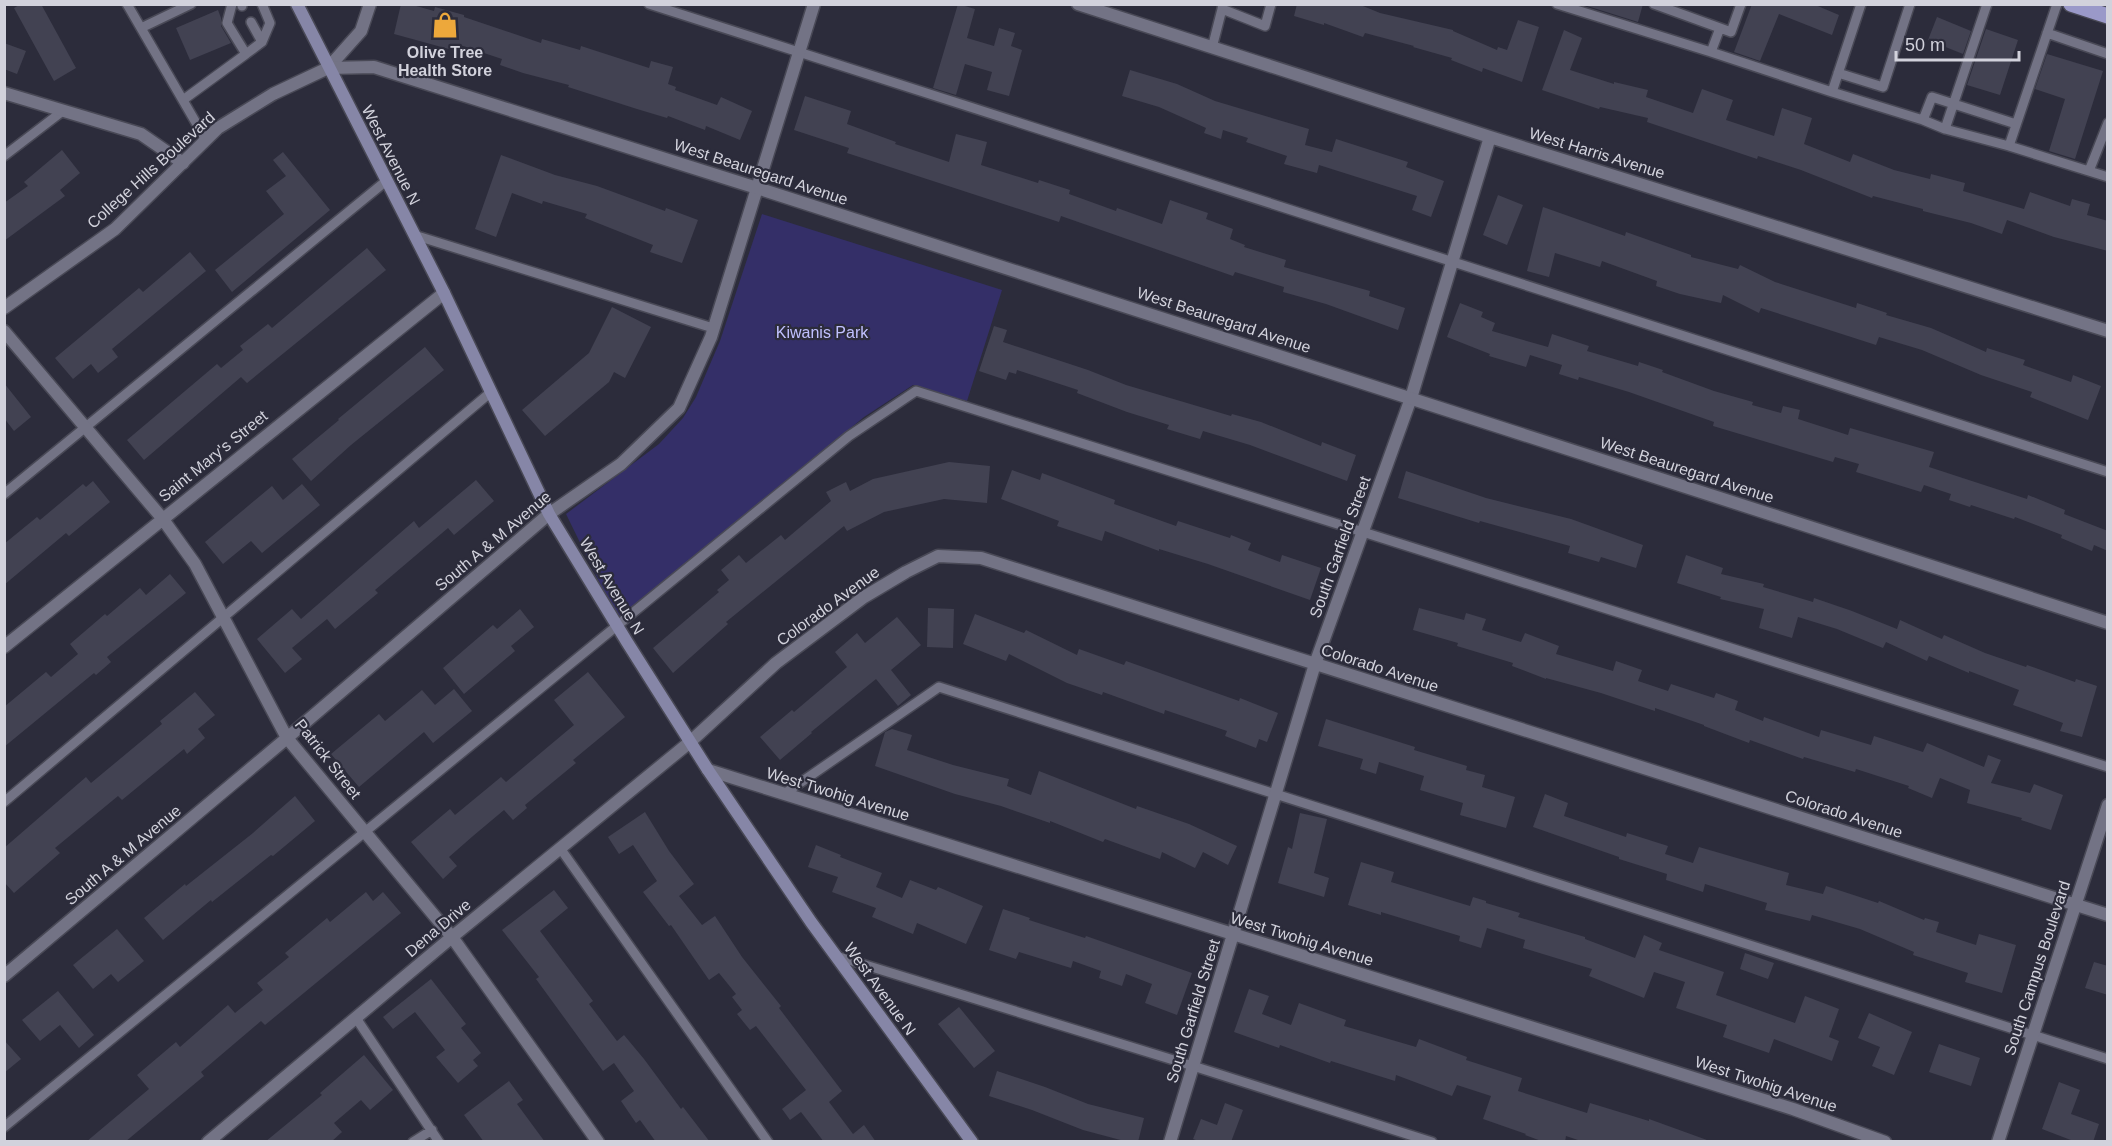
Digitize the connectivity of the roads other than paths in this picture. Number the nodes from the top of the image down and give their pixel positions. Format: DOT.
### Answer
graph roads {
  1 [pos="127,4"];
  2 [pos="191,4"];
  3 [pos="262,4"];
  4 [pos="297,4"];
  5 [pos="370,4"];
  6 [pos="649,4"];
  7 [pos="814,4"];
  8 [pos="1078,4"];
  9 [pos="1271,4"];
  10 [pos="1557,4"];
  11 [pos="1654,4"];
  12 [pos="1741,4"];
  13 [pos="1861,4"];
  14 [pos="1910,4"];
  15 [pos="1987,4"];
  16 [pos="2057,4"];
  17 [pos="2071,4"];
  18 [pos="239,5"];
  19 [pos="1223,7"];
  20 [pos="2108,16"];
  21 [pos="251,22"];
  22 [pos="141,28"];
  23 [pos="1720,28"];
  24 [pos="2048,33"];
  25 [pos="262,42"];
  26 [pos="1212,48"];
  27 [pos="799,52"];
  28 [pos="1711,52"];
  29 [pos="246,54"];
  30 [pos="2108,54"];
  31 [pos="328,68"];
  32 [pos="1838,73"];
  33 [pos="1832,92"];
  34 [pos="4,93"];
  35 [pos="183,100"];
  36 [pos="1953,104"];
  37 [pos="64,110"];
  38 [pos="1923,120"];
  39 [pos="2108,123"];
  40 [pos="2016,124"];
  41 [pos="1945,129"];
  42 [pos="1490,137"];
  43 [pos="206,140"];
  44 [pos="2008,146"];
  45 [pos="4,156"];
  46 [pos="183,163"];
  47 [pos="2089,171"];
  48 [pos="2108,177"];
  49 [pos="386,181"];
  50 [pos="757,188"];
  51 [pos="414,235"];
  52 [pos="1452,262"];
  53 [pos="444,293"];
  54 [pos="4,308"];
  55 [pos="713,328"];
  56 [pos="4,331"];
  57 [pos="2108,331"];
  58 [pos="491,392"];
  59 [pos="1411,398"];
  60 [pos="85,427"];
  61 [pos="2108,472"];
  62 [pos="4,494"];
  63 [pos="549,513"];
  64 [pos="162,518"];
  65 [pos="1363,532"];
  66 [pos="223,618"];
  67 [pos="2108,623"];
  68 [pos="616,625"];
  69 [pos="4,647"];
  70 [pos="1315,664"];
  71 [pos="287,738"];
  72 [pos="690,741"];
  73 [pos="2108,767"];
  74 [pos="708,770"];
  75 [pos="784,794"];
  76 [pos="1276,794"];
  77 [pos="4,802"];
  78 [pos="2108,805"];
  79 [pos="365,832"];
  80 [pos="560,848"];
  81 [pos="2075,904"];
  82 [pos="2108,915"];
  83 [pos="1234,935"];
  84 [pos="452,937"];
  85 [pos="836,956"];
  86 [pos="4,976"];
  87 [pos="356,1018"];
  88 [pos="2033,1035"];
  89 [pos="2108,1059"];
  90 [pos="1193,1066"];
  91 [pos="4,1127"];
  92 [pos="432,1130"];
  93 [pos="208,1142"];
  94 [pos="413,1142"];
  95 [pos="439,1142"];
  96 [pos="598,1142"];
  97 [pos="768,1142"];
  98 [pos="972,1142"];
  99 [pos="1170,1142"];
  100 [pos="1431,1142"];
  101 [pos="1885,1142"];
  102 [pos="1998,1142"];
  1 -- 22 [label="lane"];
  2 -- 22 [label="lane"];
  3 -- 25 [label="lane"];
  4 -- 31 [label="main road, West Avenue N"];
  5 -- 31 [label="street"];
  6 -- 27 [label="lane"];
  7 -- 27 [label="street, South A & M Avenue"];
  8 -- 26 [label="street, West Harris Avenue"];
  9 -- 19 [label="lane"];
  10 -- 28 [label="lane"];
  11 -- 23 [label="lane"];
  12 -- 23 [label="lane"];
  13 -- 32 [label="lane"];
  14 -- 32 [label="lane"];
  15 -- 36 [label="lane"];
  16 -- 24 [label="lane"];
  17 -- 20 [label="main road"];
  18 -- 29 [label="lane"];
  19 -- 26 [label="lane"];
  21 -- 25 [label="lane"];
  22 -- 35 [label="lane"];
  23 -- 28 [label="lane"];
  24 -- 30 [label="lane"];
  24 -- 40 [label="lane"];
  25 -- 29 [label="lane"];
  26 -- 42 [label="street, West Harris Avenue"];
  27 -- 50 [label="street, South A & M Avenue"];
  27 -- 52 [label="lane"];
  28 -- 33 [label="lane"];
  29 -- 35 [label="lane"];
  31 -- 43 [label="street, College Hills Boulevard"];
  31 -- 49 [label="main road, West Avenue N"];
  31 -- 50 [label="street, West Beauregard Avenue"];
  32 -- 33 [label="lane"];
  33 -- 38 [label="lane"];
  34 -- 37 [label="street"];
  35 -- 43 [label="lane"];
  36 -- 38 [label="lane"];
  36 -- 40 [label="lane"];
  36 -- 41 [label="lane"];
  37 -- 45 [label="lane"];
  37 -- 46 [label="street"];
  38 -- 41 [label="lane"];
  39 -- 47 [label="lane"];
  40 -- 44 [label="lane"];
  41 -- 44 [label="lane"];
  42 -- 52 [label="street, South Garfield Street"];
  42 -- 57 [label="street, West Harris Avenue"];
  43 -- 46 [label="street, College Hills Boulevard"];
  44 -- 47 [label="lane"];
  46 -- 54 [label="street, College Hills Boulevard"];
  47 -- 48 [label="lane"];
  49 -- 51 [label="main road, West Avenue N"];
  49 -- 60 [label="lane"];
  50 -- 55 [label="street, South A & M Avenue"];
  50 -- 59 [label="street, West Beauregard Avenue"];
  51 -- 53 [label="main road, West Avenue N"];
  51 -- 55 [label="lane"];
  52 -- 59 [label="street, South Garfield Street"];
  52 -- 61 [label="lane"];
  53 -- 58 [label="main road, West Avenue N"];
  53 -- 64 [label="street, Saint Mary's Street"];
  55 -- 63 [label="street, South A & M Avenue"];
  56 -- 60 [label="street, Patrick Street"];
  58 -- 63 [label="main road, West Avenue N"];
  58 -- 66 [label="lane"];
  59 -- 65 [label="street, South Garfield Street"];
  59 -- 67 [label="street, West Beauregard Avenue"];
  60 -- 62 [label="lane"];
  60 -- 64 [label="street, Patrick Street"];
  63 -- 68 [label="main road, West Avenue N"];
  63 -- 71 [label="street, South A & M Avenue"];
  64 -- 66 [label="street, Patrick Street"];
  64 -- 69 [label="street, Saint Mary's Street"];
  65 -- 68 [label="lane"];
  65 -- 70 [label="street, South Garfield Street"];
  65 -- 73 [label="lane"];
  66 -- 71 [label="street, Patrick Street"];
  66 -- 77 [label="lane"];
  68 -- 72 [label="main road, West Avenue N"];
  68 -- 79 [label="lane"];
  70 -- 72 [label="street, Colorado Avenue"];
  70 -- 76 [label="street, South Garfield Street"];
  70 -- 81 [label="street, Colorado Avenue"];
  71 -- 79 [label="street, Patrick Street"];
  71 -- 86 [label="street, South A & M Avenue"];
  72 -- 74 [label="main road, West Avenue N"];
  72 -- 80 [label="street, Dena Drive"];
  74 -- 75 [label="street, West Twohig Avenue"];
  74 -- 85 [label="main road, West Avenue N"];
  75 -- 76 [label="lane"];
  75 -- 83 [label="street, West Twohig Avenue"];
  76 -- 83 [label="street, South Garfield Street"];
  76 -- 88 [label="lane"];
  78 -- 81 [label="street, South Campus Boulevard"];
  79 -- 84 [label="street, Patrick Street"];
  79 -- 91 [label="lane"];
  80 -- 84 [label="street, Dena Drive"];
  80 -- 97 [label="lane"];
  81 -- 82 [label="street, Colorado Avenue"];
  81 -- 88 [label="street, South Campus Boulevard"];
  83 -- 90 [label="street, South Garfield Street"];
  83 -- 101 [label="street, West Twohig Avenue"];
  84 -- 87 [label="street, Dena Drive"];
  84 -- 96 [label="street, Patrick Street"];
  85 -- 90 [label="lane"];
  85 -- 98 [label="main road, West Avenue N"];
  87 -- 92 [label="lane"];
  87 -- 93 [label="street, Dena Drive"];
  88 -- 89 [label="lane"];
  88 -- 102 [label="street, South Campus Boulevard"];
  90 -- 99 [label="street, South Garfield Street"];
  90 -- 100 [label="lane"];
  92 -- 94 [label="lane"];
  92 -- 95 [label="lane"];
}
